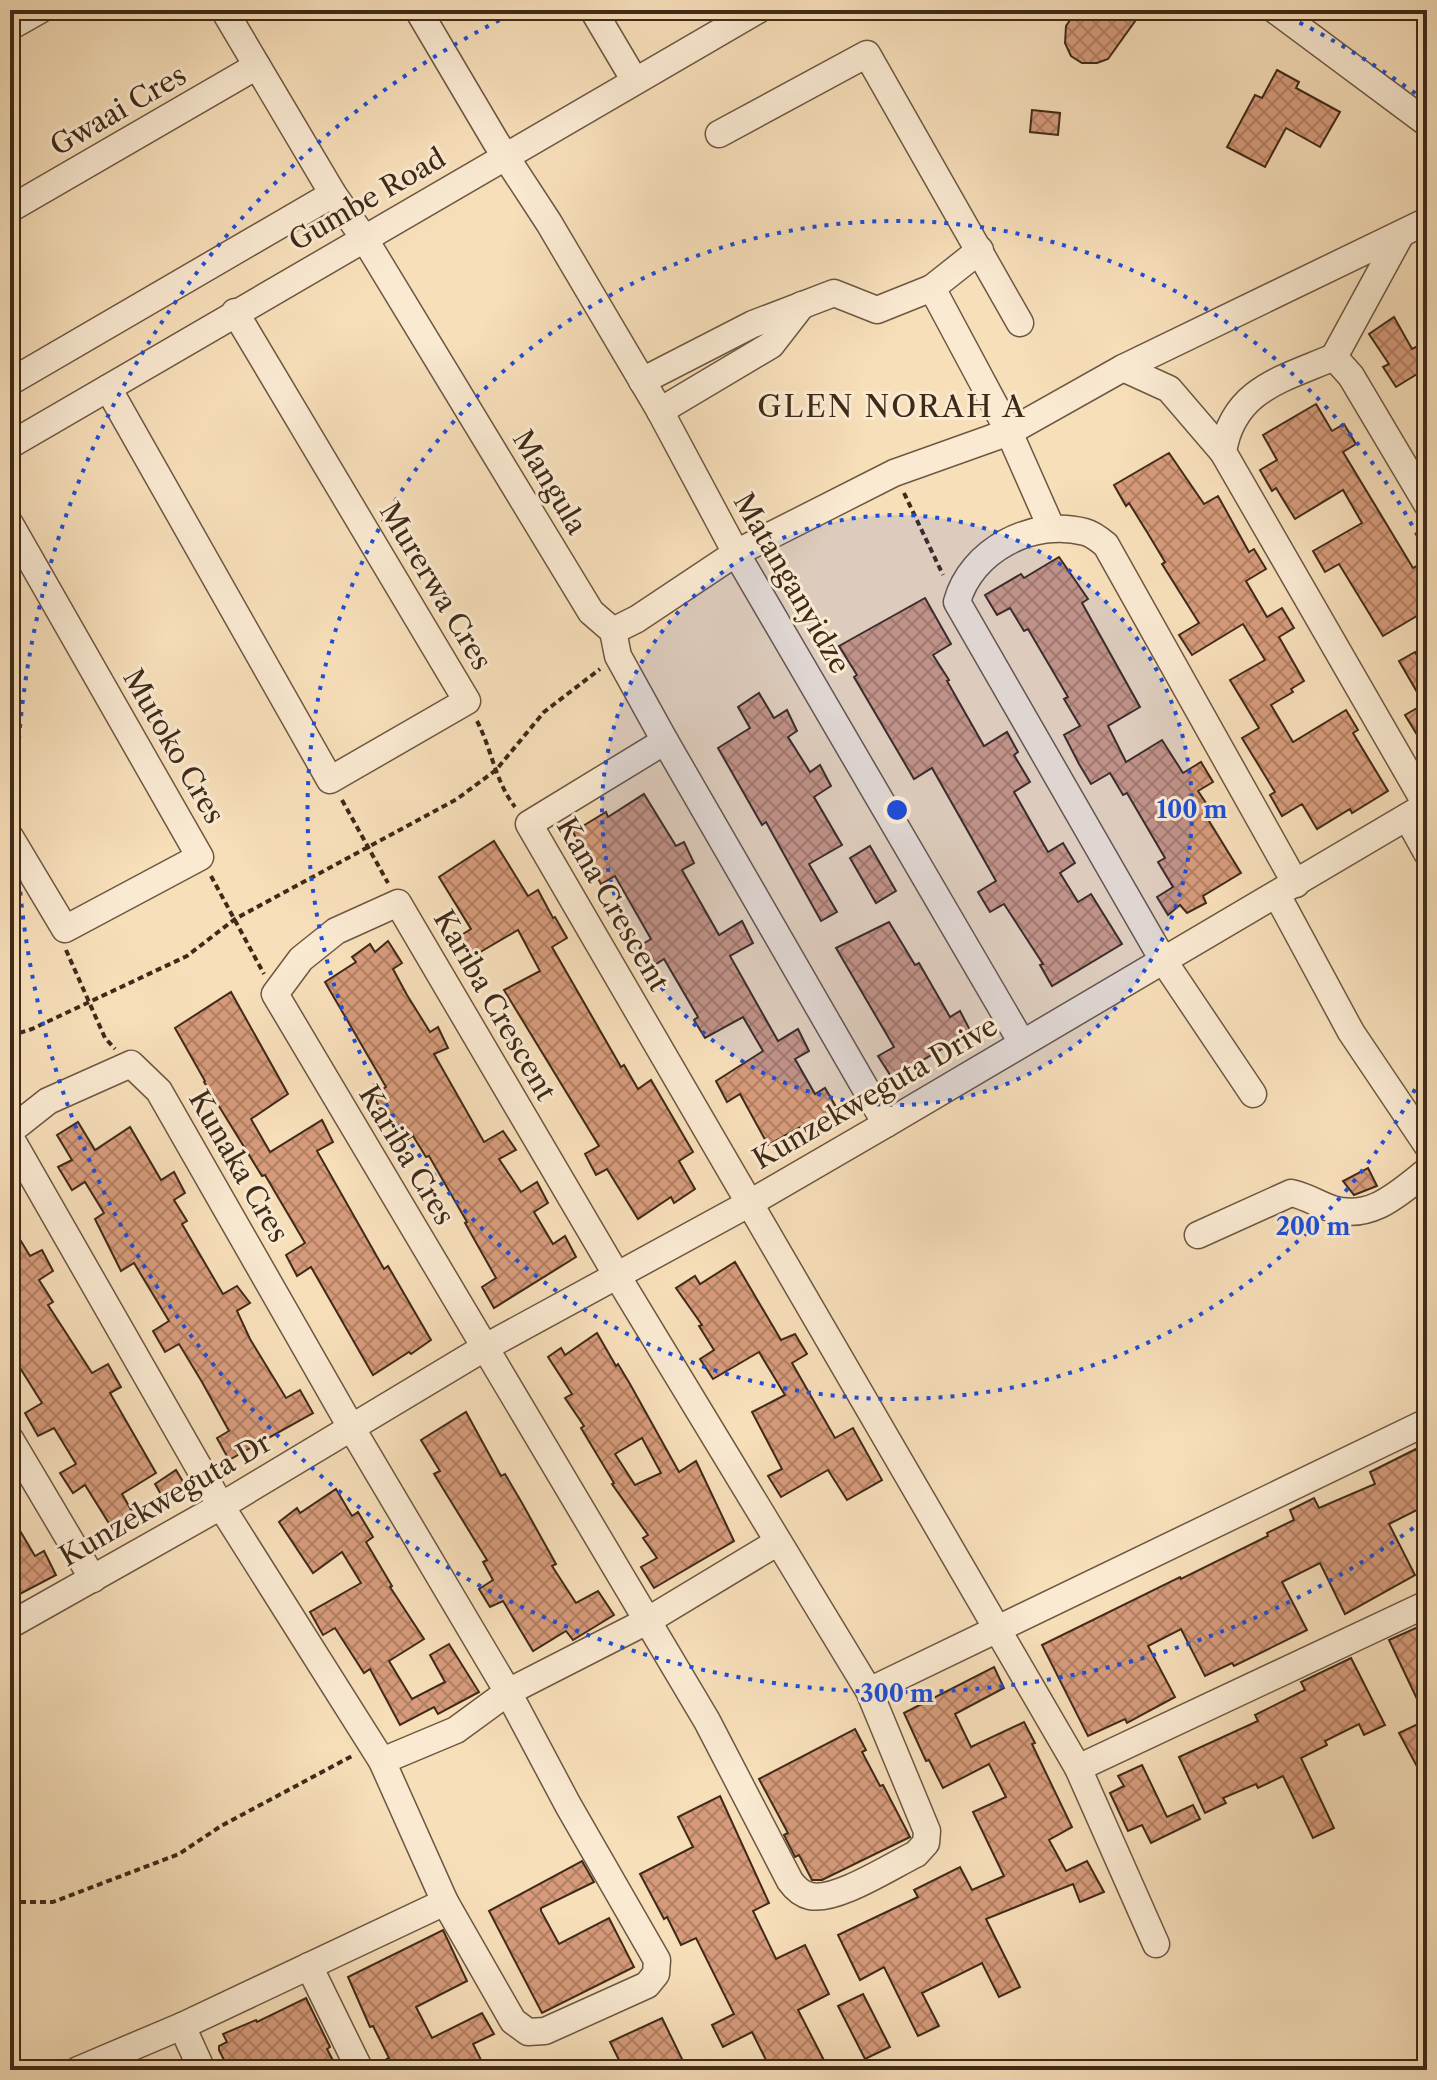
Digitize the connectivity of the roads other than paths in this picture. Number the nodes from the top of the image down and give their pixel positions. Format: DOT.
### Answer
graph roads {
  1 [pos="40,10"];
  2 [pos="224,10"];
  3 [pos="418,10"];
  4 [pos="593,10"];
  5 [pos="758,10"];
  6 [pos="1275,10"];
  7 [pos="10,27"];
  8 [pos="257,66"];
  9 [pos="635,81"];
  10 [pos="1427,123"];
  11 [pos="719,134"];
  12 [pos="506,156"];
  13 [pos="333,194"];
  14 [pos="10,209"];
  15 [pos="1427,221"];
  16 [pos="1400,236"];
  17 [pos="364,238"];
  18 [pos="980,250"];
  19 [pos="932,288"];
  20 [pos="802,304"];
  21 [pos="235,312"];
  22 [pos="1020,323"];
  23 [pos="1334,357"];
  24 [pos="1123,368"];
  25 [pos="642,381"];
  26 [pos="10,382"];
  27 [pos="108,388"];
  28 [pos="660,411"];
  29 [pos="1009,432"];
  30 [pos="10,445"];
  31 [pos="1223,452"];
  32 [pos="1427,504"];
  33 [pos="10,524"];
  34 [pos="1051,527"];
  35 [pos="736,553"];
  36 [pos="616,643"];
  37 [pos="665,741"];
  38 [pos="1420,809"];
  39 [pos="10,837"];
  40 [pos="1427,853"];
  41 [pos="1287,890"];
  42 [pos="1163,960"];
  43 [pos="275,994"];
  44 [pos="1022,1043"];
  45 [pos="1253,1094"];
  46 [pos="886,1124"];
  47 [pos="10,1134"];
  48 [pos="1427,1145"];
  49 [pos="1427,1171"];
  50 [pos="750,1203"];
  51 [pos="1198,1235"];
  52 [pos="616,1274"];
  53 [pos="484,1348"];
  54 [pos="1427,1422"];
  55 [pos="351,1427"];
  56 [pos="10,1439"];
  57 [pos="221,1506"];
  58 [pos="778,1542"];
  59 [pos="93,1579"];
  60 [pos="1427,1604"];
  61 [pos="647,1621"];
  62 [pos="10,1625"];
  63 [pos="998,1628"];
  64 [pos="869,1691"];
  65 [pos="508,1692"];
  66 [pos="377,1754"];
  67 [pos="1078,1768"];
  68 [pos="445,1902"];
  69 [pos="1156,1944"];
  70 [pos="309,1966"];
  71 [pos="182,2026"];
  72 [pos="78,2070"];
  73 [pos="202,2070"];
  74 [pos="360,2070"];
  1 -- 7 [label="street"];
  2 -- 8 [label="street, Mangula"];
  3 -- 12 [label="street, Matanganyidze"];
  4 -- 9 [label="street"];
  5 -- 9 [label="street, Gumbe Road"];
  6 -- 10 [label="street"];
  8 -- 13 [label="street, Mangula"];
  8 -- 14 [label="street, Gwaai Cres"];
  9 -- 12 [label="street, Gumbe Road"];
  11 -- 18 [label="street"];
  12 -- 17 [label="street, Gumbe Road"];
  12 -- 25 [label="street, Matanganyidze"];
  13 -- 17 [label="street, Mangula"];
  13 -- 26 [label="street"];
  15 -- 16 [label="street"];
  16 -- 23 [label="street"];
  16 -- 24 [label="street"];
  17 -- 21 [label="street, Gumbe Road"];
  17 -- 36 [label="street, Mangula"];
  18 -- 19 [label="street"];
  18 -- 22 [label="street"];
  19 -- 20 [label="street"];
  19 -- 29 [label="street"];
  20 -- 25 [label="street"];
  20 -- 28 [label="street"];
  21 -- 27 [label="street, Gumbe Road"];
  21 -- 27 [label="street, Murerwa Cres"];
  23 -- 31 [label="street"];
  23 -- 32 [label="street"];
  24 -- 29 [label="street"];
  24 -- 31 [label="street"];
  25 -- 28 [label="street, Matanganyidze"];
  27 -- 30 [label="street, Gumbe Road"];
  28 -- 35 [label="street, Matanganyidze"];
  29 -- 34 [label="street"];
  29 -- 35 [label="street"];
  31 -- 38 [label="street"];
  33 -- 39 [label="street, Mutoko Cres"];
  34 -- 41 [label="street"];
  34 -- 42 [label="street"];
  35 -- 36 [label="street"];
  35 -- 44 [label="street, Matanganyidze"];
  36 -- 37 [label="street, Mangula"];
  37 -- 46 [label="street"];
  37 -- 50 [label="street, Kana Crescent"];
  38 -- 40 [label="street"];
  38 -- 41 [label="street, Kunzekweguta Drive"];
  41 -- 42 [label="street, Kunzekweguta Drive"];
  41 -- 48 [label="street"];
  42 -- 44 [label="street, Kunzekweguta Drive"];
  42 -- 45 [label="street"];
  43 -- 52 [label="street, Kariba Crescent"];
  43 -- 53 [label="street, Kariba Cres"];
  44 -- 46 [label="street, Kunzekweguta Drive"];
  46 -- 50 [label="street, Kunzekweguta Drive"];
  47 -- 55 [label="street, Kunaka Cres"];
  47 -- 57 [label="street"];
  49 -- 51 [label="street"];
  50 -- 52 [label="street, Kunzekweguta Drive"];
  50 -- 63 [label="street, Kana Crescent"];
  52 -- 53 [label="street, Kunzekweguta Drive"];
  52 -- 58 [label="street, Kariba Crescent"];
  53 -- 55 [label="street, Kunzekweguta Drive"];
  53 -- 61 [label="street, Kariba Cres"];
  54 -- 63 [label="street"];
  55 -- 57 [label="street, Kunzekweguta Dr"];
  55 -- 65 [label="street, Kunaka Cres"];
  56 -- 59 [label="street"];
  57 -- 59 [label="street, Kunzekweguta Dr"];
  57 -- 66 [label="street"];
  58 -- 61 [label="street"];
  58 -- 64 [label="street, Kariba Crescent"];
  59 -- 62 [label="street, Kunzekweguta Dr"];
  60 -- 67 [label="street"];
  61 -- 64 [label="street, Kariba Cres"];
  61 -- 65 [label="street"];
  63 -- 64 [label="street"];
  63 -- 67 [label="street, Kana Crescent"];
  65 -- 66 [label="street"];
  65 -- 68 [label="street, Kunaka Cres"];
  66 -- 68 [label="street"];
  67 -- 69 [label="street, Kana Crescent"];
  68 -- 70 [label="street"];
  70 -- 71 [label="street"];
  70 -- 74 [label="street"];
  71 -- 72 [label="street"];
  71 -- 73 [label="street"];
}
